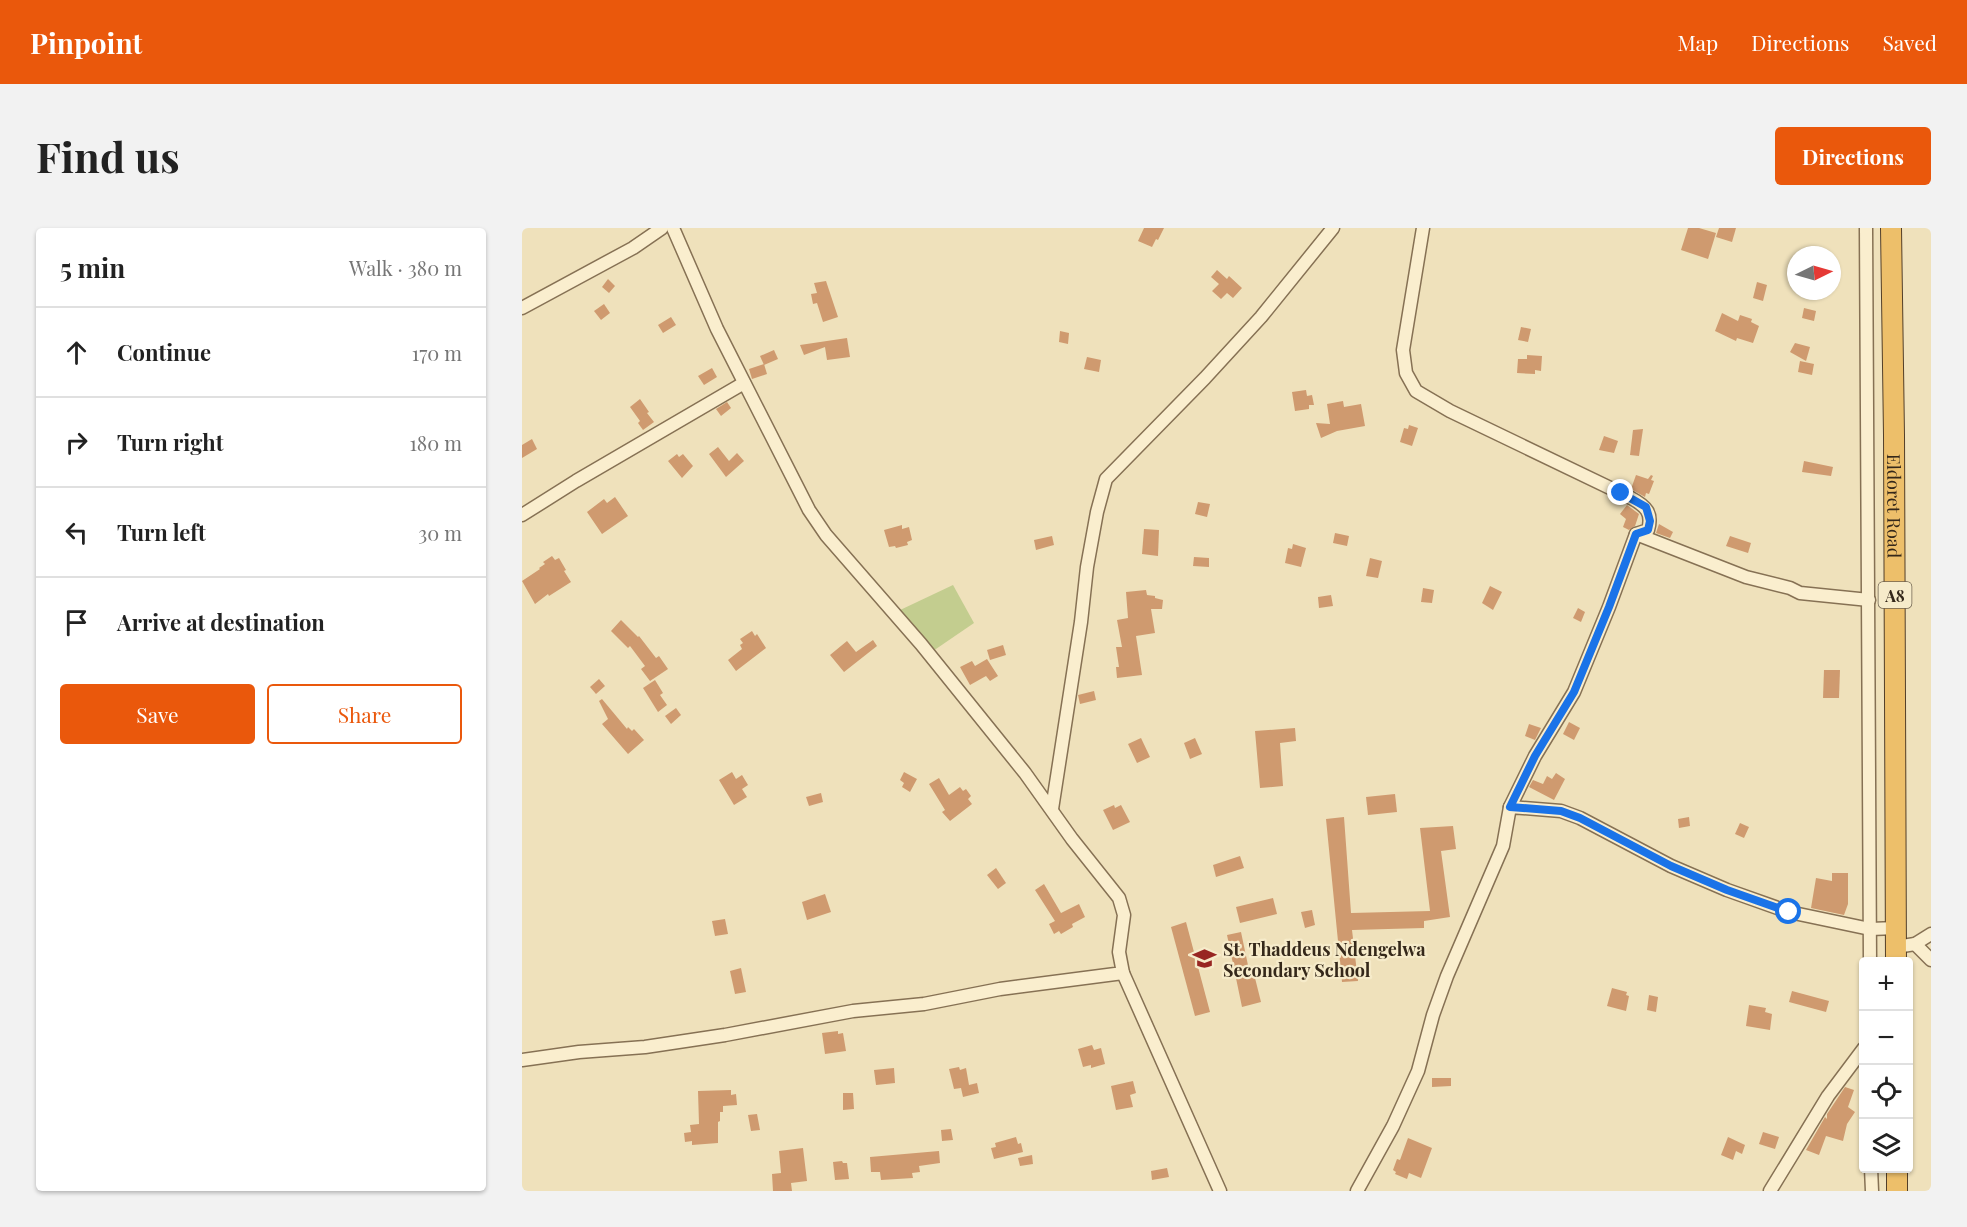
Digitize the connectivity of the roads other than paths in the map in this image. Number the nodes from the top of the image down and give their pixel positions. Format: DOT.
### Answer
graph roads {
  1 [pos="662,228"];
  2 [pos="673,228"];
  3 [pos="1333,228"];
  4 [pos="1423,228"];
  5 [pos="1866,228"];
  6 [pos="1891,228"];
  7 [pos="522,308"];
  8 [pos="744,383"];
  9 [pos="522,515"];
  10 [pos="1636,534"];
  11 [pos="1869,600"];
  12 [pos="1510,807"];
  13 [pos="1052,809"];
  14 [pos="1870,929"];
  15 [pos="1931,934"];
  16 [pos="1901,945"];
  17 [pos="1870,957"];
  18 [pos="1931,960"];
  19 [pos="1123,973"];
  20 [pos="1859,1053"];
  21 [pos="522,1060"];
  22 [pos="1871,1173"];
  23 [pos="1897,1173"];
  24 [pos="1220,1191"];
  25 [pos="1357,1191"];
  26 [pos="1770,1191"];
  27 [pos="1872,1191"];
  28 [pos="1897,1191"];
  1 -- 7 [label="street"];
  2 -- 8 [label="street"];
  3 -- 13 [label="street"];
  4 -- 10 [label="street"];
  5 -- 11 [label="street"];
  6 -- 16 [label="highway, Eldoret Road / A8"];
  8 -- 9 [label="street"];
  8 -- 13 [label="street"];
  10 -- 11 [label="street"];
  10 -- 12 [label="street"];
  11 -- 14 [label="street"];
  12 -- 14 [label="street"];
  12 -- 25 [label="street"];
  13 -- 19 [label="street"];
  14 -- 16 [label="street"];
  14 -- 17 [label="street"];
  15 -- 16 [label="street"];
  16 -- 18 [label="street"];
  19 -- 21 [label="street"];
  19 -- 24 [label="street"];
  20 -- 26 [label="street"];
  22 -- 27 [label="street"];
  23 -- 28 [label="highway"];
}
